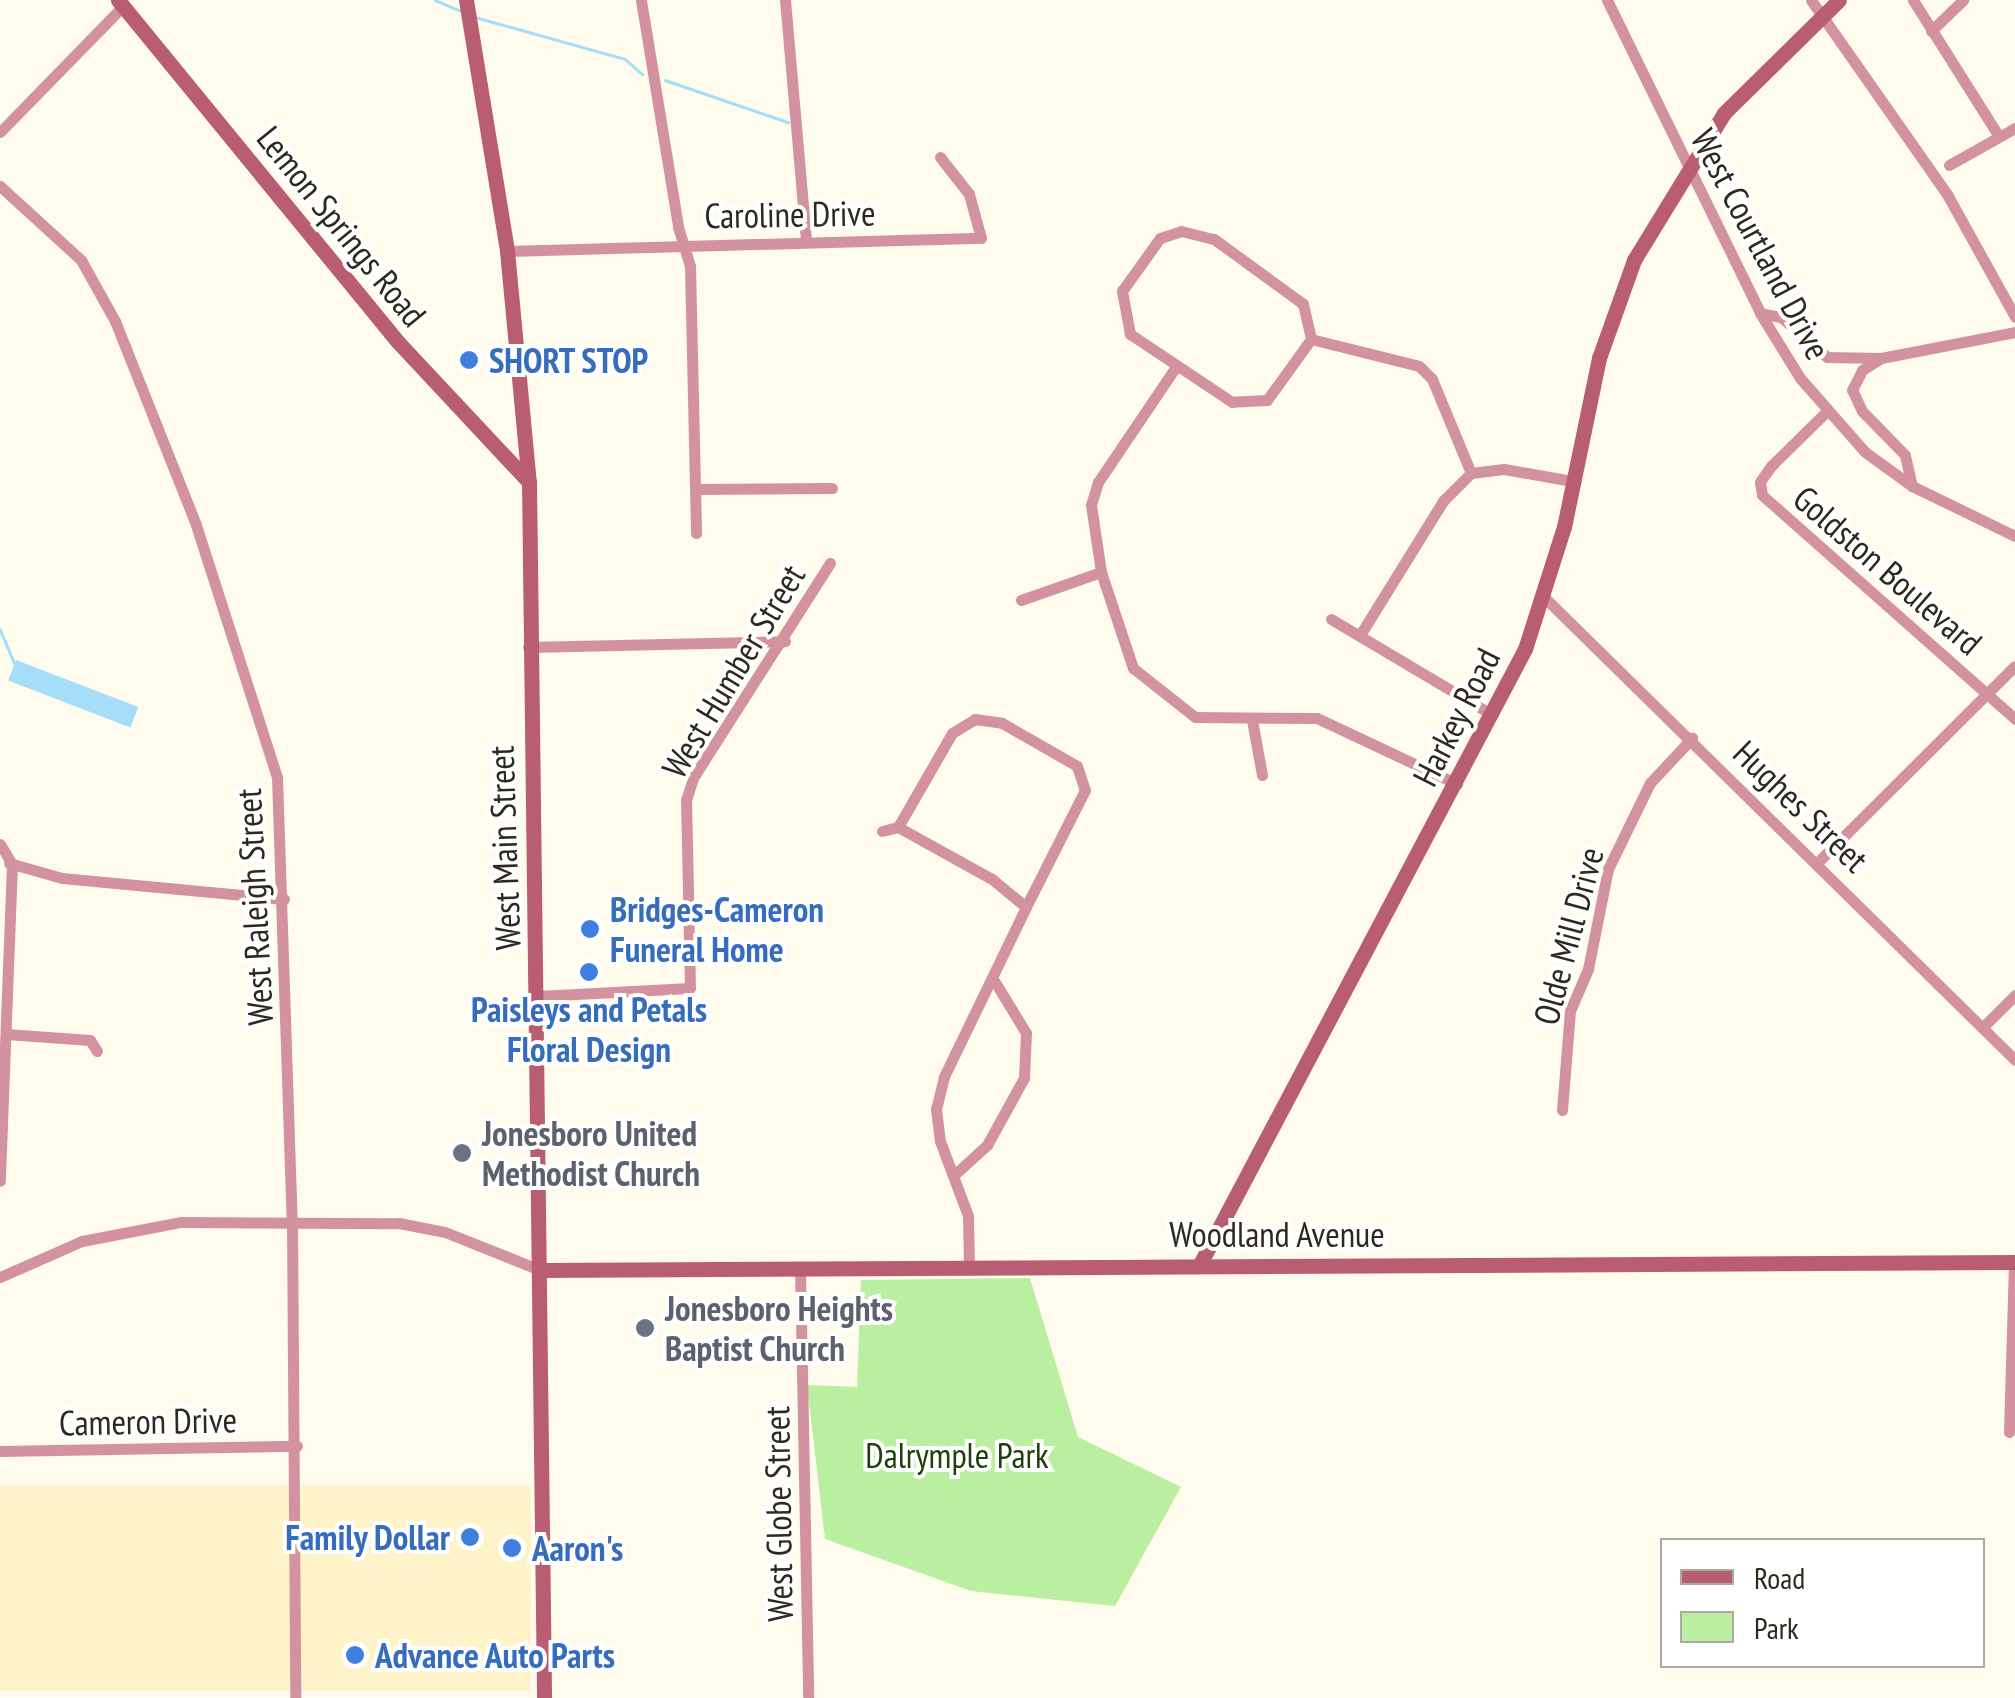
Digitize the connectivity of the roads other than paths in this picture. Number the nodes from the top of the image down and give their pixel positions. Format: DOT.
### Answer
graph roads {
  1 [pos="466,0"];
  2 [pos="642,0"];
  3 [pos="785,0"];
  4 [pos="1606,0"];
  5 [pos="1811,0"];
  6 [pos="1838,0"];
  7 [pos="1913,0"];
  8 [pos="1963,0"];
  9 [pos="121,3"];
  10 [pos="1824,14"];
  11 [pos="1931,31"];
  12 [pos="2015,128"];
  13 [pos="0,132"];
  14 [pos="1998,135"];
  15 [pos="940,157"];
  16 [pos="1949,165"];
  17 [pos="1688,168"];
  18 [pos="0,186"];
  19 [pos="806,239"];
  20 [pos="683,244"];
  21 [pos="507,252"];
  22 [pos="1760,313"];
  23 [pos="2015,317"];
  24 [pos="2015,332"];
  25 [pos="1312,339"];
  26 [pos="1881,358"];
  27 [pos="1175,368"];
  28 [pos="1826,412"];
  29 [pos="1470,473"];
  30 [pos="1572,481"];
  31 [pos="530,482"];
  32 [pos="1912,486"];
  33 [pos="832,488"];
  34 [pos="696,489"];
  35 [pos="696,533"];
  36 [pos="2015,536"];
  37 [pos="830,563"];
  38 [pos="1101,572"];
  39 [pos="1544,597"];
  40 [pos="1021,600"];
  41 [pos="1332,619"];
  42 [pos="1360,635"];
  43 [pos="785,642"];
  44 [pos="528,647"];
  45 [pos="2015,666"];
  46 [pos="1988,694"];
  47 [pos="1493,715"];
  48 [pos="2015,719"];
  49 [pos="1252,720"];
  50 [pos="1692,738"];
  51 [pos="1262,776"];
  52 [pos="1457,784"];
  53 [pos="898,827"];
  54 [pos="882,831"];
  55 [pos="0,844"];
  56 [pos="1818,861"];
  57 [pos="6,862"];
  58 [pos="284,898"];
  59 [pos="1026,906"];
  60 [pos="994,982"];
  61 [pos="538,996"];
  62 [pos="2015,996"];
  63 [pos="1984,1026"];
  64 [pos="6,1034"];
  65 [pos="97,1051"];
  66 [pos="2015,1060"];
  67 [pos="1562,1110"];
  68 [pos="1,1121"];
  69 [pos="954,1175"];
  70 [pos="0,1181"];
  71 [pos="292,1221"];
  72 [pos="2015,1262"];
  73 [pos="1200,1264"];
  74 [pos="968,1266"];
  75 [pos="800,1268"];
  76 [pos="540,1270"];
  77 [pos="0,1277"];
  78 [pos="2008,1432"];
  79 [pos="296,1446"];
  80 [pos="0,1451"];
  81 [pos="295,1698"];
  82 [pos="544,1698"];
  83 [pos="808,1698"];
  1 -- 21 [label="street, West Main Street"];
  2 -- 20 [label="street"];
  3 -- 19 [label="street"];
  4 -- 17 [label="street, West Courtland Drive"];
  5 -- 10 [label="street"];
  6 -- 10 [label="street, Harkey Road"];
  7 -- 11 [label="street"];
  8 -- 11 [label="street"];
  9 -- 13 [label="street"];
  9 -- 31 [label="street, Lemon Springs Road"];
  10 -- 17 [label="street, Harkey Road"];
  10 -- 23 [label="street"];
  11 -- 14 [label="street"];
  12 -- 14 [label="street"];
  14 -- 16 [label="street"];
  15 -- 19 [label="street, Caroline Drive"];
  17 -- 22 [label="street, West Courtland Drive"];
  17 -- 30 [label="street, Harkey Road"];
  18 -- 58 [label="street, West Raleigh Street"];
  19 -- 20 [label="street, Caroline Drive"];
  20 -- 21 [label="street, Caroline Drive"];
  20 -- 34 [label="street"];
  21 -- 31 [label="street, West Main Street"];
  22 -- 26 [label="street"];
  22 -- 28 [label="street, West Courtland Drive"];
  24 -- 26 [label="street"];
  25 -- 27 [label="street"];
  25 -- 27 [label="street"];
  25 -- 29 [label="street"];
  26 -- 32 [label="street"];
  27 -- 38 [label="street"];
  28 -- 32 [label="street, West Courtland Drive"];
  28 -- 46 [label="street, Goldston Boulevard"];
  29 -- 30 [label="street"];
  29 -- 42 [label="street"];
  30 -- 39 [label="street, Harkey Road"];
  31 -- 44 [label="street, West Main Street"];
  32 -- 36 [label="street, West Courtland Drive"];
  33 -- 34 [label="street"];
  34 -- 35 [label="street"];
  37 -- 43 [label="street, West Humber Street"];
  38 -- 40 [label="street"];
  38 -- 49 [label="street"];
  39 -- 47 [label="street, Harkey Road"];
  39 -- 50 [label="street, Hughes Street"];
  41 -- 42 [label="street"];
  42 -- 47 [label="street"];
  43 -- 44 [label="street"];
  43 -- 61 [label="street, West Humber Street"];
  44 -- 61 [label="street, West Main Street"];
  45 -- 46 [label="street"];
  46 -- 48 [label="street, Goldston Boulevard"];
  46 -- 56 [label="street"];
  47 -- 52 [label="street, Harkey Road"];
  49 -- 51 [label="street"];
  49 -- 52 [label="street"];
  50 -- 56 [label="street, Hughes Street"];
  50 -- 67 [label="street, Olde Mill Drive"];
  52 -- 73 [label="street, Harkey Road"];
  53 -- 54 [label="street"];
  53 -- 59 [label="street"];
  53 -- 59 [label="street"];
  55 -- 57 [label="street"];
  56 -- 63 [label="street, Hughes Street"];
  57 -- 58 [label="street"];
  57 -- 64 [label="street"];
  58 -- 71 [label="street, West Raleigh Street"];
  59 -- 60 [label="street"];
  60 -- 69 [label="street"];
  60 -- 69 [label="street"];
  61 -- 76 [label="street, West Main Street"];
  62 -- 63 [label="street"];
  63 -- 66 [label="street, Hughes Street"];
  64 -- 65 [label="street"];
  64 -- 68 [label="street"];
  68 -- 70 [label="street"];
  69 -- 74 [label="street"];
  71 -- 76 [label="street"];
  71 -- 77 [label="street"];
  71 -- 79 [label="street, West Raleigh Street"];
  72 -- 73 [label="street, Woodland Avenue"];
  72 -- 78 [label="street"];
  73 -- 74 [label="street, Woodland Avenue"];
  74 -- 75 [label="street, Woodland Avenue"];
  75 -- 76 [label="street, Woodland Avenue"];
  75 -- 83 [label="street, West Globe Street"];
  76 -- 82 [label="street, West Main Street"];
  79 -- 80 [label="street, Cameron Drive"];
  79 -- 81 [label="street, West Raleigh Street"];
}
